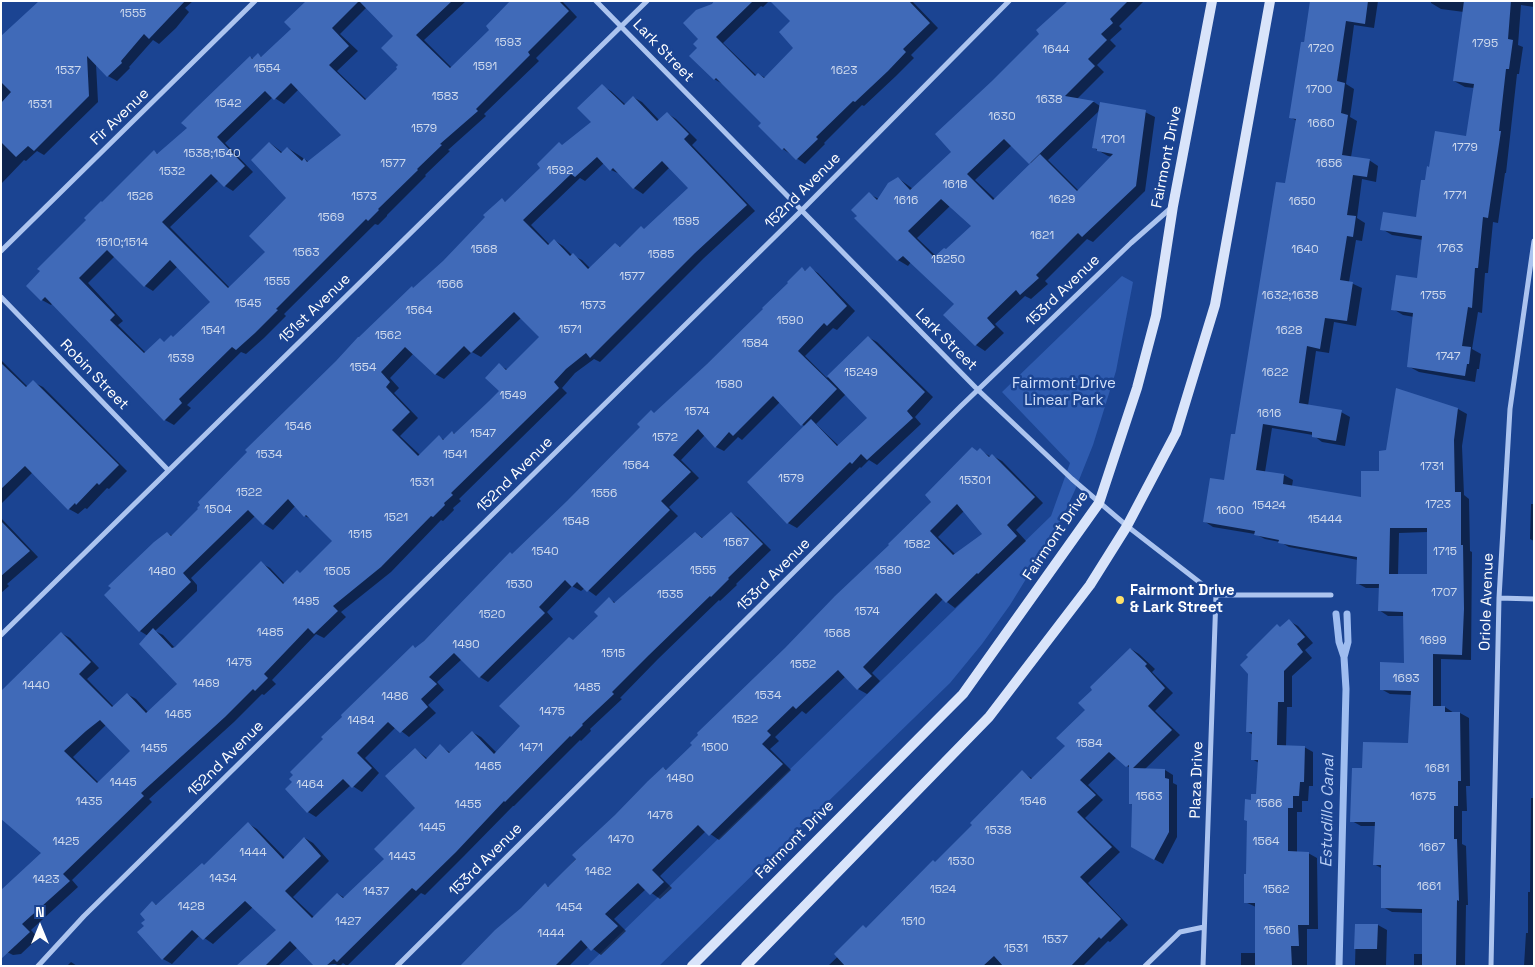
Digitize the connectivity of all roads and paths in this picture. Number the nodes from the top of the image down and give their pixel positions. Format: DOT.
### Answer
graph roads {
  1 [pos="256,1"];
  2 [pos="596,1"];
  3 [pos="647,1"];
  4 [pos="1009,1"];
  5 [pos="1212,1"];
  6 [pos="1270,1"];
  7 [pos="621,27"];
  8 [pos="1173,206"];
  9 [pos="801,211"];
  10 [pos="1534,241"];
  11 [pos="1,251"];
  12 [pos="1,297"];
  13 [pos="978,390"];
  14 [pos="168,470"];
  15 [pos="1099,504"];
  16 [pos="1127,526"];
  17 [pos="1216,595"];
  18 [pos="1331,595"];
  19 [pos="1499,598"];
  20 [pos="1534,599"];
  21 [pos="1,635"];
  22 [pos="1204,927"];
  23 [pos="38,966"];
  24 [pos="397,966"];
  25 [pos="692,966"];
  26 [pos="746,966"];
  27 [pos="1144,966"];
  28 [pos="1203,966"];
  29 [pos="1491,966"];
  1 -- 11 [label="street, Fir Avenue"];
  2 -- 7 [label="street, Lark Street"];
  3 -- 7 [label="street, 151st Avenue"];
  4 -- 9 [label="street, 152nd Avenue"];
  5 -- 8 [label="main road, Fairmont Drive"];
  6 -- 16 [label="main road"];
  7 -- 9 [label="street, Lark Street"];
  7 -- 14 [label="street, 151st Avenue"];
  8 -- 13 [label="street, 153rd Avenue"];
  8 -- 15 [label="main road, Fairmont Drive"];
  9 -- 13 [label="street, Lark Street"];
  9 -- 23 [label="street, 152nd Avenue"];
  10 -- 19 [label="street, Oriole Avenue"];
  12 -- 14 [label="street, Robin Street"];
  13 -- 15 [label="street, Lark Street"];
  13 -- 24 [label="street, 153rd Avenue"];
  14 -- 21 [label="street, 151st Avenue"];
  15 -- 16 [label="street, Lark Street"];
  15 -- 25 [label="main road, Fairmont Drive"];
  16 -- 17 [label="street, Lark Street"];
  16 -- 26 [label="main road"];
  17 -- 18 [label="street"];
  17 -- 22 [label="street, Plaza Drive"];
  19 -- 20 [label="street"];
  19 -- 29 [label="street, Oriole Avenue"];
  22 -- 27 [label="street"];
  22 -- 28 [label="street, Plaza Drive"];
}
